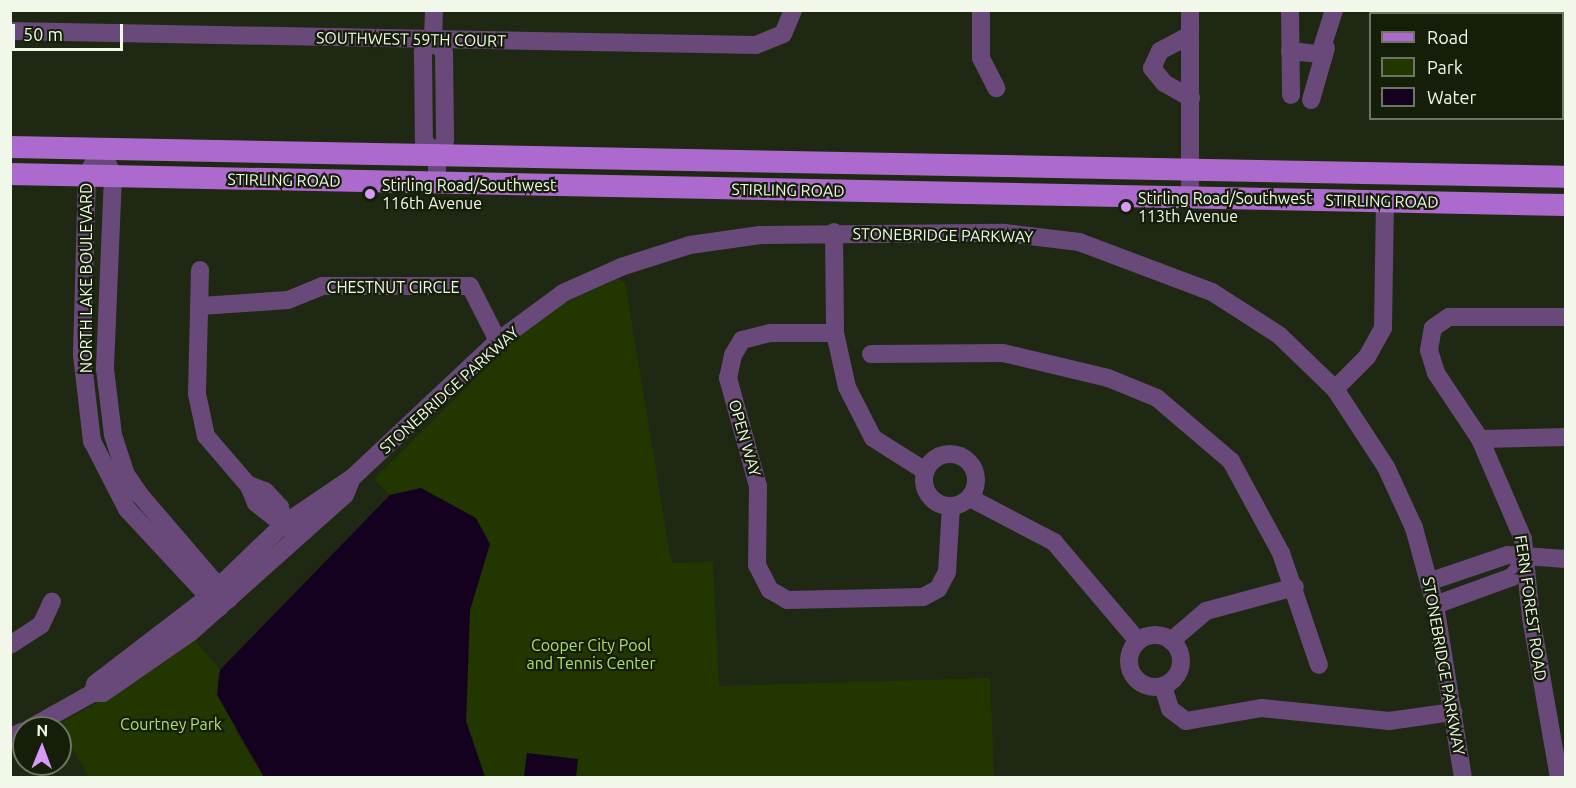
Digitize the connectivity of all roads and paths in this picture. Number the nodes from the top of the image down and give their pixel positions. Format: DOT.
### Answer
graph roads {
  1 [pos="434,10"];
  2 [pos="793,10"];
  3 [pos="981,10"];
  4 [pos="1190,10"];
  5 [pos="1290,10"];
  6 [pos="1334,10"];
  7 [pos="10,32"];
  8 [pos="1190,34"];
  9 [pos="433,40"];
  10 [pos="1326,48"];
  11 [pos="1290,51"];
  12 [pos="996,88"];
  13 [pos="1291,95"];
  14 [pos="1191,98"];
  15 [pos="1311,100"];
  16 [pos="10,147"];
  17 [pos="101,148"];
  18 [pos="437,157"];
  19 [pos="1191,169"];
  20 [pos="10,174"];
  21 [pos="87,175"];
  22 [pos="113,176"];
  23 [pos="1566,177"];
  24 [pos="437,183"];
  25 [pos="1190,197"];
  26 [pos="1385,201"];
  27 [pos="1566,205"];
  28 [pos="834,232"];
  29 [pos="200,270"];
  30 [pos="201,306"];
  31 [pos="1566,317"];
  32 [pos="835,333"];
  33 [pos="498,341"];
  34 [pos="871,354"];
  35 [pos="1335,389"];
  36 [pos="1566,438"];
  37 [pos="1480,439"];
  38 [pos="925,471"];
  39 [pos="352,478"];
  40 [pos="970,498"];
  41 [pos="951,507"];
  42 [pos="284,524"];
  43 [pos="297,539"];
  44 [pos="1566,559"];
  45 [pos="1527,560"];
  46 [pos="1431,581"];
  47 [pos="1295,587"];
  48 [pos="218,598"];
  49 [pos="52,602"];
  50 [pos="1436,605"];
  51 [pos="1138,641"];
  52 [pos="1171,641"];
  53 [pos="10,645"];
  54 [pos="1319,665"];
  55 [pos="1163,686"];
  56 [pos="1453,712"];
  57 [pos="52,716"];
  58 [pos="1463,777"];
  59 [pos="1558,777"];
  1 -- 9 [label="street"];
  2 -- 9 [label="street, SOUTHWEST 59TH COURT"];
  3 -- 12 [label="street"];
  4 -- 8 [label="street"];
  5 -- 11 [label="street"];
  6 -- 10 [label="street"];
  7 -- 9 [label="street, SOUTHWEST 59TH COURT"];
  8 -- 14 [label="street"];
  8 -- 14 [label="street"];
  9 -- 18 [label="street"];
  10 -- 11 [label="street"];
  10 -- 15 [label="street"];
  11 -- 13 [label="street"];
  14 -- 19 [label="street"];
  16 -- 17 [label="main road, STIRLING ROAD"];
  17 -- 18 [label="main road, STIRLING ROAD"];
  17 -- 21 [label="street, NORTH LAKE BOULEVARD"];
  17 -- 22 [label="street, NORTH LAKE BOULEVARD"];
  18 -- 19 [label="main road, STIRLING ROAD"];
  18 -- 24 [label="street"];
  19 -- 23 [label="main road, STIRLING ROAD"];
  19 -- 25 [label="street"];
  20 -- 21 [label="main road, STIRLING ROAD"];
  21 -- 22 [label="main road, STIRLING ROAD"];
  21 -- 48 [label="street, NORTH LAKE BOULEVARD"];
  22 -- 24 [label="main road, STIRLING ROAD"];
  22 -- 48 [label="street, NORTH LAKE BOULEVARD"];
  24 -- 25 [label="main road, STIRLING ROAD"];
  25 -- 26 [label="main road, STIRLING ROAD"];
  26 -- 27 [label="main road, STIRLING ROAD"];
  26 -- 35 [label="street"];
  28 -- 32 [label="street"];
  28 -- 33 [label="street, STONEBRIDGE PARKWAY"];
  28 -- 35 [label="street, STONEBRIDGE PARKWAY"];
  29 -- 30 [label="street"];
  30 -- 33 [label="street, CHESTNUT CIRCLE"];
  30 -- 42 [label="street"];
  31 -- 37 [label="street, FERN FOREST ROAD"];
  32 -- 38 [label="street"];
  32 -- 41 [label="street, OPEN WAY"];
  33 -- 39 [label="street, STONEBRIDGE PARKWAY"];
  34 -- 47 [label="street"];
  35 -- 46 [label="street, STONEBRIDGE PARKWAY"];
  36 -- 37 [label="street"];
  37 -- 45 [label="street, FERN FOREST ROAD"];
  38 -- 40 [label="street"];
  38 -- 41 [label="street"];
  39 -- 42 [label="street, STONEBRIDGE PARKWAY"];
  39 -- 43 [label="street, STONEBRIDGE PARKWAY"];
  40 -- 41 [label="street"];
  40 -- 51 [label="street"];
  42 -- 43 [label="street"];
  42 -- 48 [label="street, STONEBRIDGE PARKWAY"];
  43 -- 48 [label="street, STONEBRIDGE PARKWAY"];
  44 -- 45 [label="street"];
  45 -- 46 [label="street"];
  45 -- 50 [label="street"];
  45 -- 59 [label="street, FERN FOREST ROAD"];
  46 -- 50 [label="street, STONEBRIDGE PARKWAY"];
  47 -- 52 [label="street"];
  47 -- 54 [label="street"];
  48 -- 57 [label="street, STONEBRIDGE PARKWAY"];
  49 -- 53 [label="street"];
  50 -- 56 [label="street, STONEBRIDGE PARKWAY"];
  51 -- 52 [label="street"];
  51 -- 55 [label="street"];
  52 -- 55 [label="street"];
  55 -- 56 [label="street"];
  56 -- 58 [label="street, STONEBRIDGE PARKWAY"];
}
